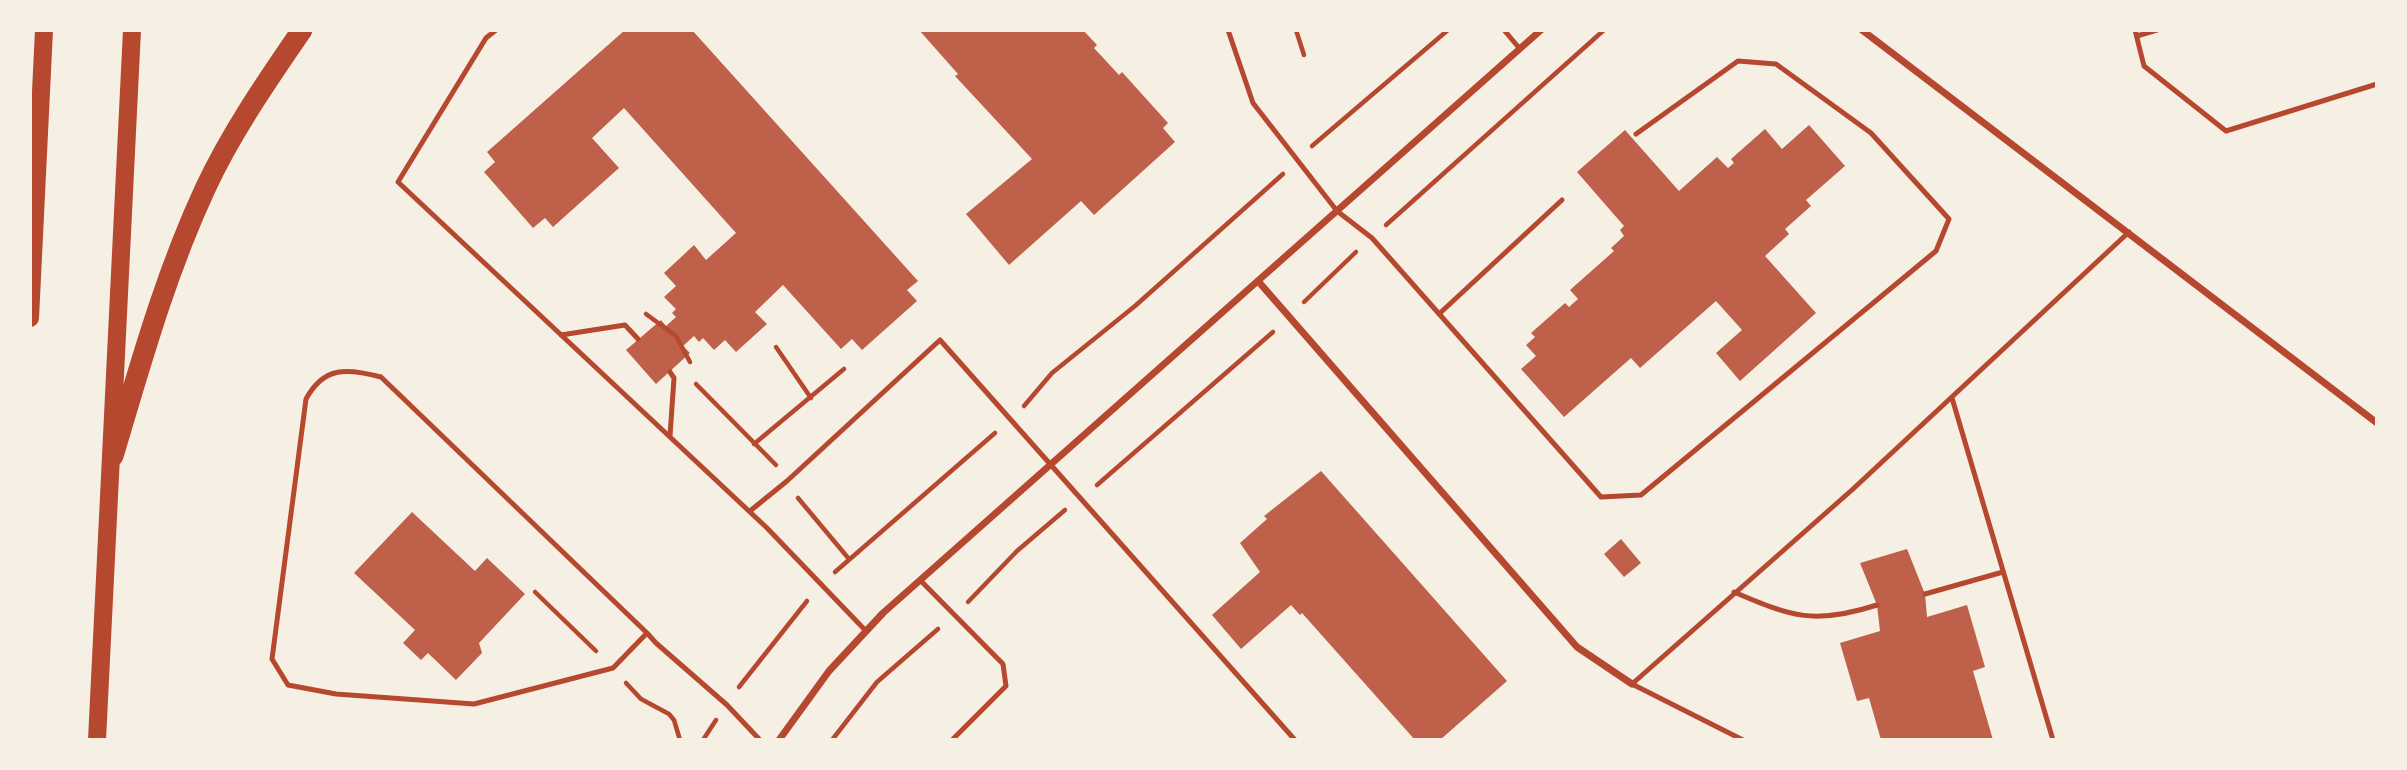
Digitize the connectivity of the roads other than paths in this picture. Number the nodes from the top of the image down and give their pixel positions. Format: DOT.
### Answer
graph roads {
  1 [pos="44,30"];
  2 [pos="132,30"];
  3 [pos="302,30"];
  4 [pos="496,30"];
  5 [pos="1228,30"];
  6 [pos="1504,30"];
  7 [pos="1541,30"];
  8 [pos="1862,30"];
  9 [pos="2157,30"];
  10 [pos="2136,33"];
  11 [pos="1520,49"];
  12 [pos="2377,84"];
  13 [pos="1636,134"];
  14 [pos="1562,200"];
  15 [pos="1337,211"];
  16 [pos="2129,232"];
  17 [pos="1258,281"];
  18 [pos="1439,314"];
  19 [pos="30,318"];
  20 [pos="561,335"];
  21 [pos="638,339"];
  22 [pos="670,372"];
  23 [pos="1952,398"];
  24 [pos="2377,422"];
  25 [pos="670,436"];
  26 [pos="113,456"];
  27 [pos="1052,463"];
  28 [pos="750,511"];
  29 [pos="2003,572"];
  30 [pos="920,580"];
  31 [pos="1734,592"];
  32 [pos="1925,594"];
  33 [pos="1877,605"];
  34 [pos="866,631"];
  35 [pos="647,633"];
  36 [pos="1632,684"];
  37 [pos="97,740"];
  38 [pos="760,740"];
  39 [pos="779,740"];
  40 [pos="952,740"];
  41 [pos="1296,740"];
  42 [pos="1743,740"];
  43 [pos="2053,740"];
  1 -- 19 [label="main road"];
  2 -- 26 [label="main road"];
  3 -- 26 [label="highway"];
  4 -- 20 [label="lane"];
  5 -- 15 [label="lane"];
  6 -- 11 [label="lane"];
  7 -- 11 [label="street"];
  8 -- 16 [label="street"];
  9 -- 10 [label="lane"];
  10 -- 12 [label="lane"];
  11 -- 15 [label="street"];
  13 -- 18 [label="lane"];
  14 -- 18 [label="lane"];
  15 -- 17 [label="street"];
  15 -- 18 [label="lane"];
  16 -- 23 [label="lane"];
  16 -- 24 [label="street"];
  17 -- 27 [label="street"];
  17 -- 36 [label="street"];
  20 -- 21 [label="lane"];
  20 -- 25 [label="lane"];
  22 -- 25 [label="lane"];
  23 -- 29 [label="lane"];
  23 -- 31 [label="lane"];
  25 -- 28 [label="lane"];
  26 -- 37 [label="main road"];
  27 -- 28 [label="lane"];
  27 -- 30 [label="street"];
  27 -- 41 [label="lane"];
  28 -- 34 [label="lane"];
  29 -- 32 [label="lane"];
  29 -- 43 [label="lane"];
  30 -- 34 [label="street"];
  30 -- 40 [label="lane"];
  31 -- 33 [label="lane"];
  31 -- 36 [label="lane"];
  34 -- 39 [label="street"];
  35 -- 35 [label="lane"];
  35 -- 38 [label="lane"];
  36 -- 42 [label="lane"];
}
